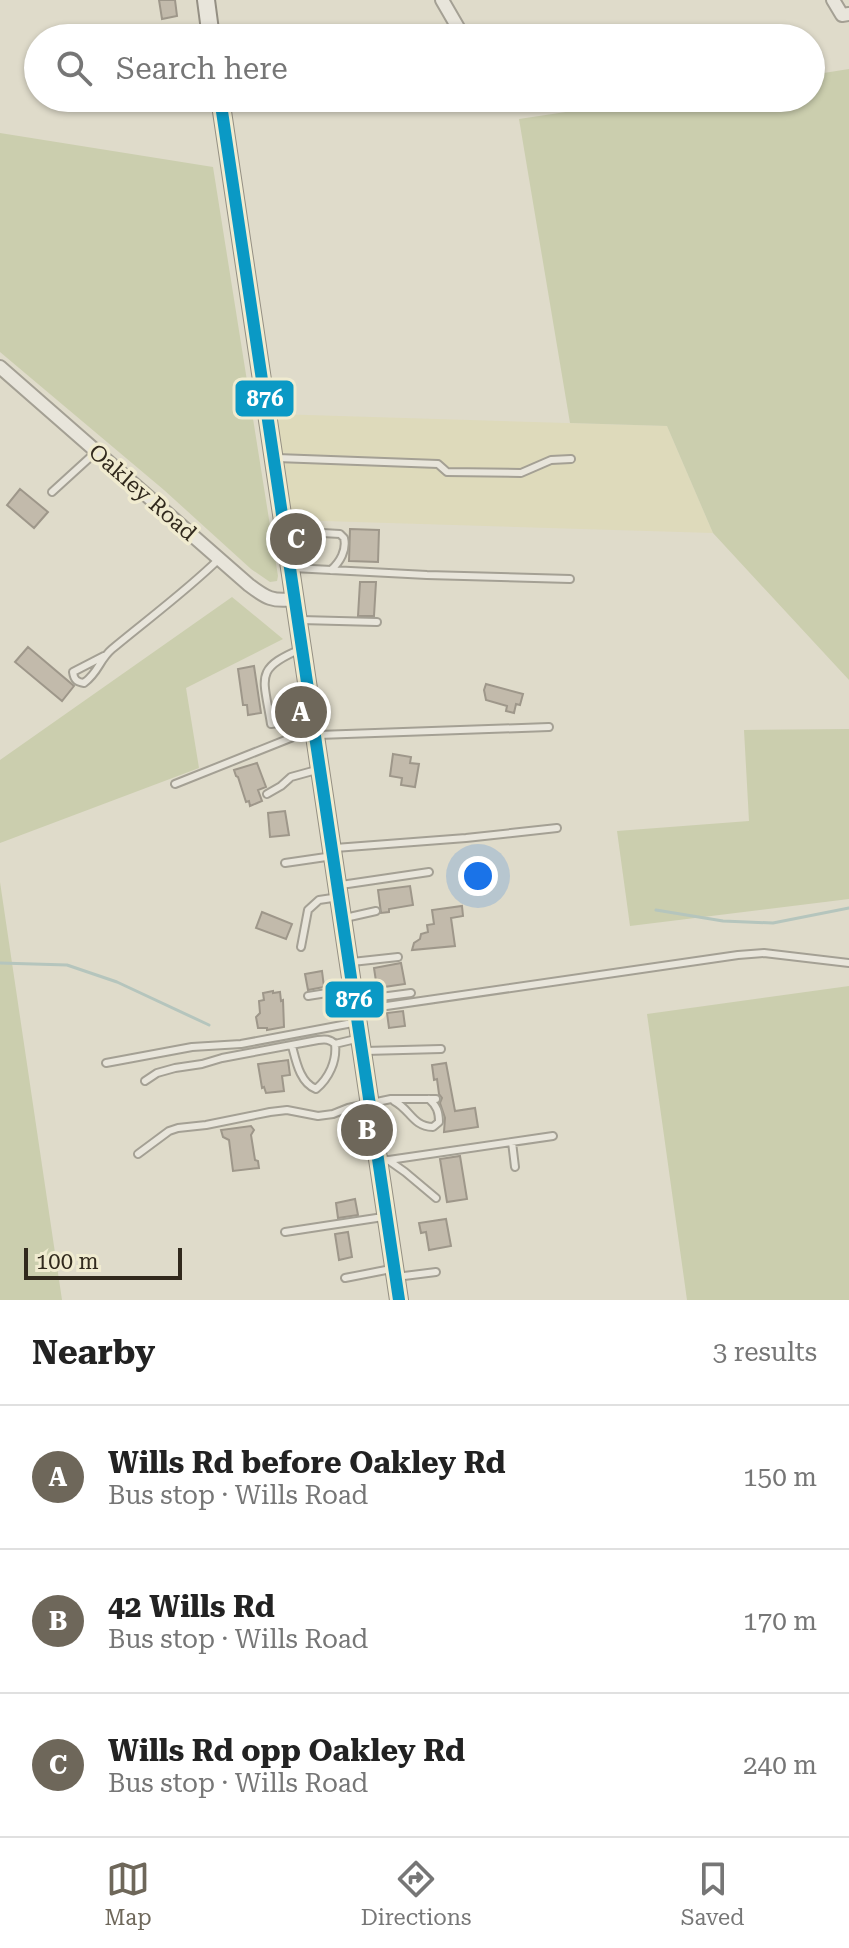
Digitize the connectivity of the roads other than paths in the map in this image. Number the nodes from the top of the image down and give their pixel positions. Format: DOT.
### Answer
graph roads {
  1 [pos="206,0"];
  2 [pos="442,0"];
  3 [pos="833,0"];
  4 [pos="845,15"];
  5 [pos="209,24"];
  6 [pos="456,24"];
  7 [pos="222,112"];
  8 [pos="0,367"];
  9 [pos="97,451"];
  10 [pos="273,458"];
  11 [pos="571,459"];
  12 [pos="52,492"];
  13 [pos="284,531"];
  14 [pos="219,559"];
  15 [pos="289,568"];
  16 [pos="331,570"];
  17 [pos="570,579"];
  18 [pos="294,599"];
  19 [pos="297,620"];
  20 [pos="377,622"];
  21 [pos="302,649"];
  22 [pos="104,656"];
  23 [pos="549,727"];
  24 [pos="313,729"];
  25 [pos="320,769"];
  26 [pos="175,784"];
  27 [pos="267,794"];
  28 [pos="557,828"];
  29 [pos="332,852"];
  30 [pos="285,863"];
  31 [pos="429,872"];
  32 [pos="338,891"];
  33 [pos="376,911"];
  34 [pos="342,918"];
  35 [pos="301,947"];
  36 [pos="398,957"];
  37 [pos="348,963"];
  38 [pos="849,963"];
  39 [pos="411,993"];
  40 [pos="308,996"];
  41 [pos="357,1018"];
  42 [pos="335,1044"];
  43 [pos="292,1046"];
  44 [pos="441,1049"];
  45 [pos="106,1063"];
  46 [pos="145,1081"];
  47 [pos="391,1099"];
  48 [pos="370,1103"];
  49 [pos="553,1136"];
  50 [pos="512,1142"];
  51 [pos="138,1154"];
  52 [pos="383,1161"];
  53 [pos="515,1167"];
  54 [pos="436,1198"];
  55 [pos="387,1216"];
  56 [pos="285,1232"];
  57 [pos="436,1272"];
  58 [pos="395,1273"];
  59 [pos="345,1278"];
  60 [pos="399,1300"];
  1 -- 5 [label="street"];
  2 -- 6 [label="street"];
  3 -- 4 [label="street"];
  7 -- 10 [label="street"];
  8 -- 9 [label="street, Oakley Road"];
  9 -- 12 [label="lane"];
  9 -- 14 [label="street, Oakley Road"];
  10 -- 11 [label="lane"];
  10 -- 13 [label="street"];
  13 -- 15 [label="street"];
  13 -- 16 [label="lane"];
  14 -- 18 [label="street, Oakley Road"];
  14 -- 22 [label="lane"];
  15 -- 16 [label="lane"];
  15 -- 18 [label="street"];
  16 -- 17 [label="lane"];
  18 -- 19 [label="street"];
  19 -- 20 [label="lane"];
  19 -- 21 [label="street"];
  21 -- 24 [label="street"];
  21 -- 24 [label="lane"];
  22 -- 22 [label="lane"];
  23 -- 24 [label="lane"];
  24 -- 25 [label="street"];
  24 -- 26 [label="lane"];
  25 -- 27 [label="lane"];
  25 -- 29 [label="street"];
  28 -- 29 [label="lane"];
  29 -- 30 [label="lane"];
  29 -- 32 [label="street"];
  31 -- 32 [label="lane"];
  32 -- 34 [label="street"];
  32 -- 35 [label="lane"];
  33 -- 34 [label="lane"];
  34 -- 37 [label="street"];
  36 -- 37 [label="lane"];
  37 -- 41 [label="street"];
  38 -- 41 [label="lane"];
  39 -- 41 [label="lane"];
  40 -- 41 [label="lane"];
  41 -- 42 [label="lane"];
  41 -- 44 [label="lane"];
  41 -- 45 [label="lane"];
  41 -- 48 [label="street"];
  42 -- 43 [label="lane"];
  42 -- 43 [label="lane"];
  43 -- 46 [label="lane"];
  47 -- 47 [label="lane"];
  47 -- 48 [label="lane"];
  48 -- 51 [label="lane"];
  48 -- 52 [label="street"];
  49 -- 50 [label="lane"];
  50 -- 52 [label="lane"];
  50 -- 53 [label="lane"];
  52 -- 54 [label="lane"];
  52 -- 55 [label="street"];
  55 -- 56 [label="lane"];
  55 -- 58 [label="street"];
  57 -- 58 [label="lane"];
  58 -- 59 [label="lane"];
  58 -- 60 [label="street"];
}
